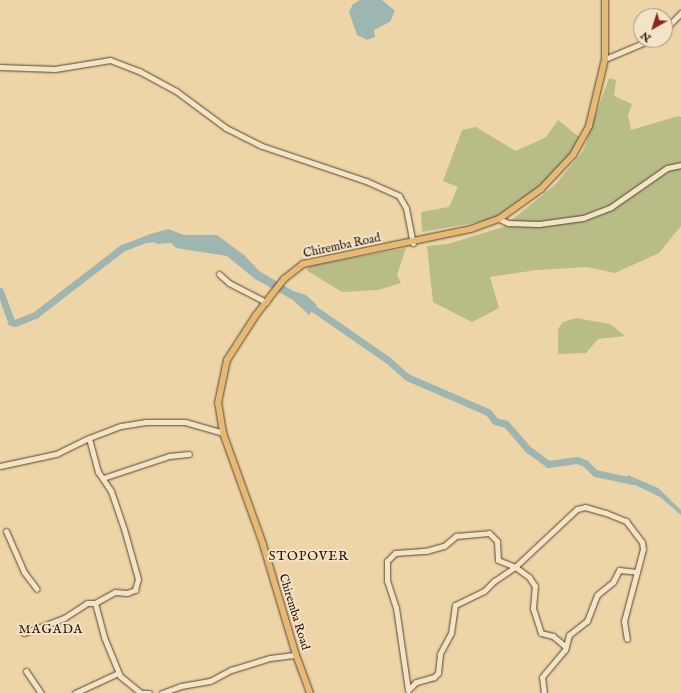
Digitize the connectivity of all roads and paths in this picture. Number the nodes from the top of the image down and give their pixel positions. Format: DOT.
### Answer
graph roads {
  1 [pos="605,0"];
  2 [pos="681,13"];
  3 [pos="673,21"];
  4 [pos="633,47"];
  5 [pos="605,59"];
  6 [pos="0,67"];
  7 [pos="681,165"];
  8 [pos="499,219"];
  9 [pos="412,243"];
  10 [pos="219,274"];
  11 [pos="266,302"];
  12 [pos="223,433"];
  13 [pos="89,438"];
  14 [pos="189,454"];
  15 [pos="0,466"];
  16 [pos="103,478"];
  17 [pos="6,531"];
  18 [pos="515,568"];
  19 [pos="636,572"];
  20 [pos="37,589"];
  21 [pos="94,603"];
  22 [pos="24,633"];
  23 [pos="627,639"];
  24 [pos="566,647"];
  25 [pos="296,654"];
  26 [pos="26,671"];
  27 [pos="118,673"];
  28 [pos="41,693"];
  29 [pos="75,693"];
  30 [pos="149,693"];
  31 [pos="162,693"];
  32 [pos="310,693"];
  33 [pos="544,693"];
  1 -- 5 [label="main road, Chiremba Road"];
  2 -- 3 [label="street"];
  4 -- 5 [label="street"];
  5 -- 8 [label="main road, Chiremba Road"];
  6 -- 9 [label="street"];
  7 -- 8 [label="street"];
  8 -- 9 [label="main road, Chiremba Road"];
  9 -- 11 [label="main road, Chiremba Road"];
  10 -- 11 [label="street"];
  11 -- 12 [label="main road, Chiremba Road"];
  12 -- 13 [label="street"];
  12 -- 25 [label="main road, Chiremba Road"];
  13 -- 15 [label="street"];
  13 -- 16 [label="street"];
  14 -- 16 [label="street"];
  16 -- 21 [label="street"];
  17 -- 20 [label="street"];
  18 -- 18 [label="street"];
  18 -- 19 [label="street"];
  18 -- 24 [label="street"];
  19 -- 23 [label="street"];
  19 -- 24 [label="street"];
  21 -- 22 [label="street"];
  21 -- 27 [label="street"];
  24 -- 33 [label="street"];
  25 -- 31 [label="street"];
  25 -- 32 [label="main road, Chiremba Road"];
  26 -- 28 [label="street"];
  27 -- 29 [label="street"];
  27 -- 30 [label="street"];
}
